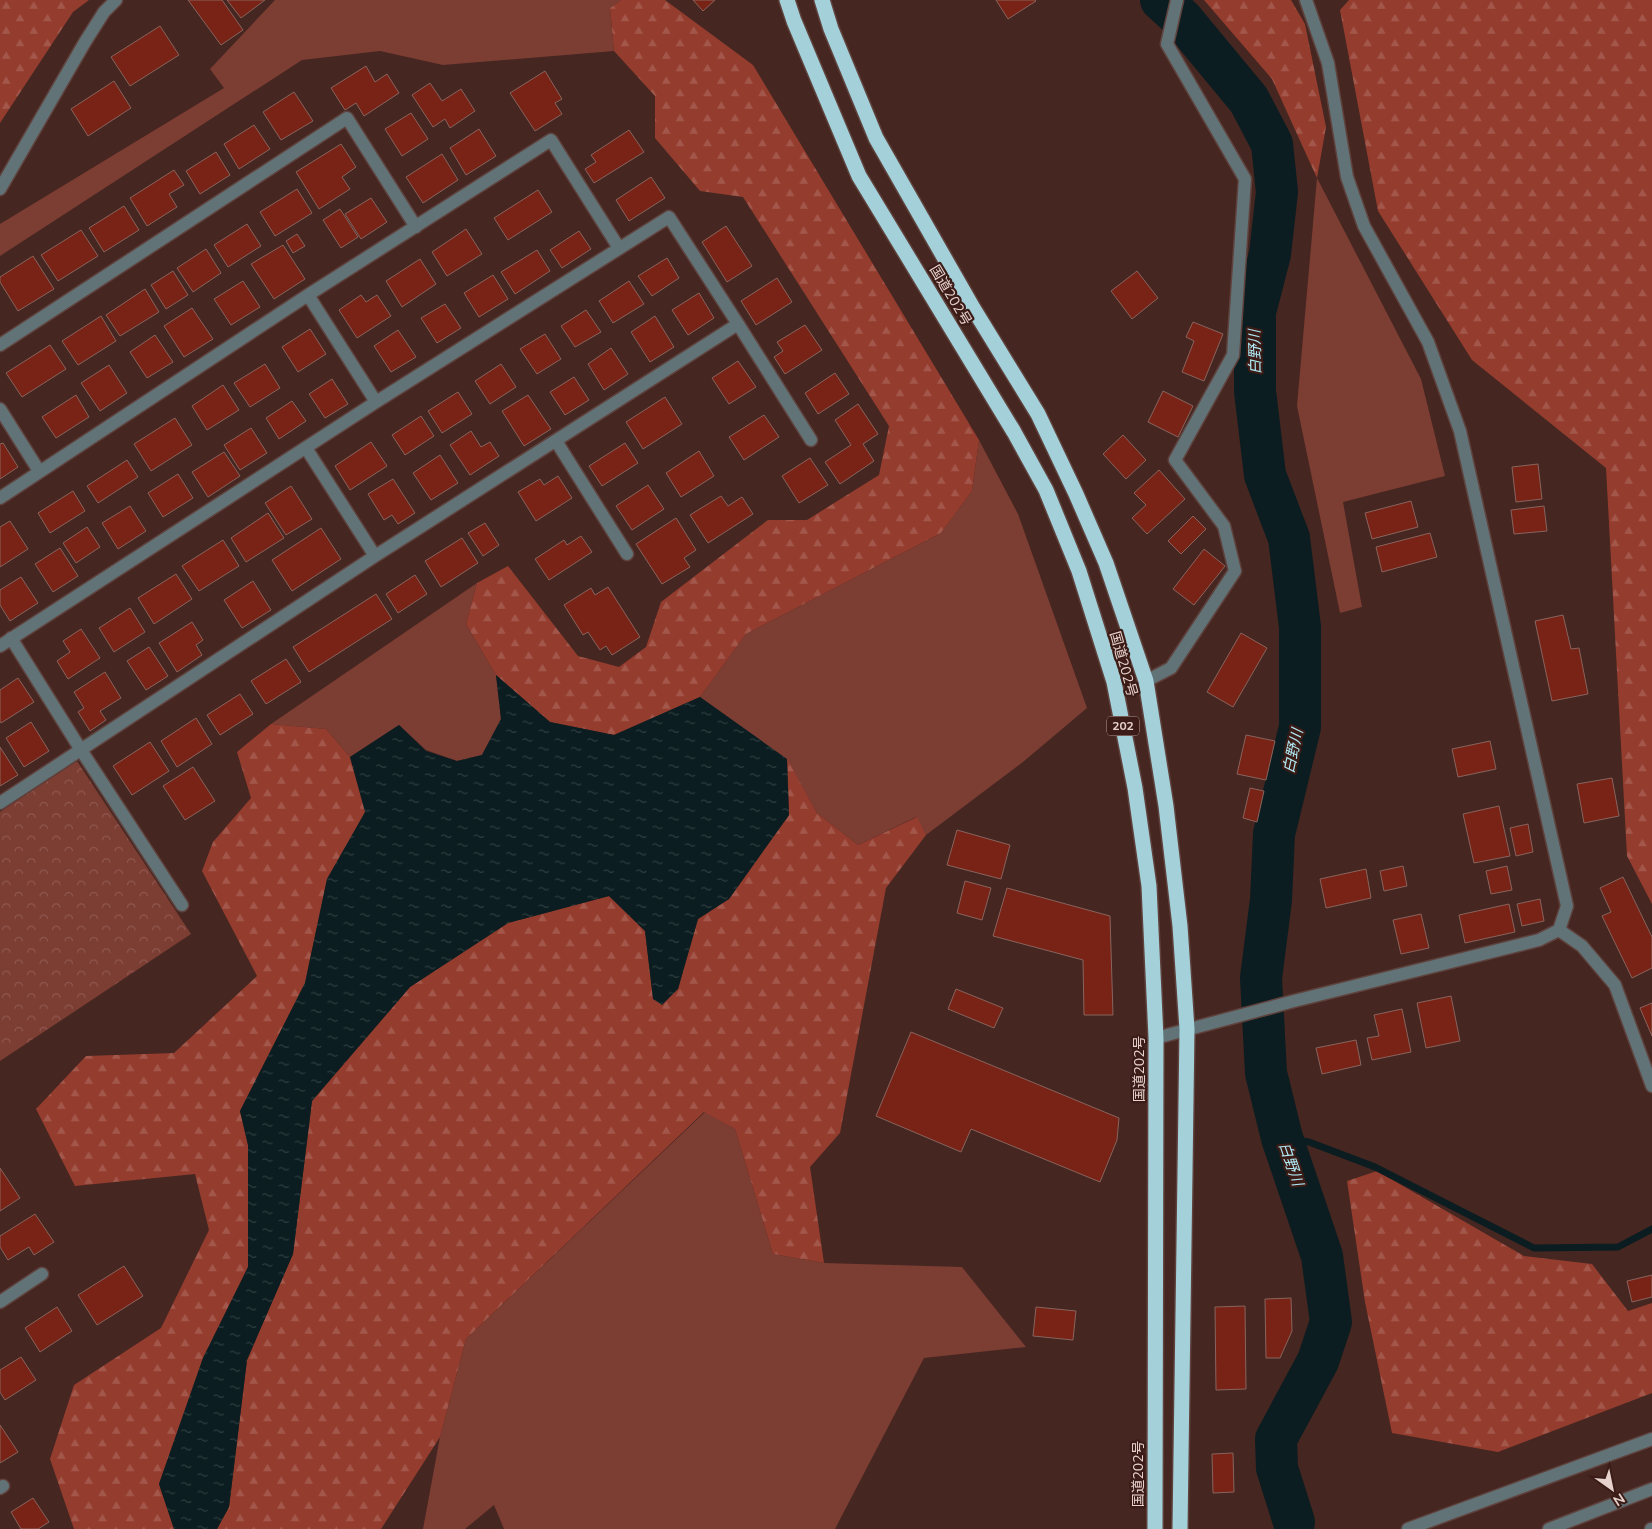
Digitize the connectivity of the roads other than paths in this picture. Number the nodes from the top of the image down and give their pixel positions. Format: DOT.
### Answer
graph roads {
  1 [pos="116,0"];
  2 [pos="787,0"];
  3 [pos="822,0"];
  4 [pos="1177,0"];
  5 [pos="1306,0"];
  6 [pos="0,189"];
  7 [pos="416,226"];
  8 [pos="618,248"];
  9 [pos="308,296"];
  10 [pos="738,324"];
  11 [pos="0,346"];
  12 [pos="376,402"];
  13 [pos="0,409"];
  14 [pos="811,440"];
  15 [pos="556,441"];
  16 [pos="306,448"];
  17 [pos="39,472"];
  18 [pos="0,498"];
  19 [pos="627,554"];
  20 [pos="375,556"];
  21 [pos="11,638"];
  22 [pos="0,646"];
  23 [pos="1146,681"];
  24 [pos="81,750"];
  25 [pos="0,803"];
  26 [pos="182,905"];
  27 [pos="1559,930"];
  28 [pos="1187,1029"];
  29 [pos="1156,1038"];
  30 [pos="1652,1086"];
  31 [pos="42,1274"];
  32 [pos="0,1302"];
  33 [pos="1652,1438"];
  34 [pos="1652,1489"];
  35 [pos="1154,1529"];
  36 [pos="1180,1529"];
  37 [pos="1408,1529"];
  38 [pos="1549,1529"];
  1 -- 6 [label="street"];
  2 -- 29 [label="highway, 国道202号 / 202"];
  3 -- 23 [label="highway, 国道202号 / 202"];
  4 -- 23 [label="street"];
  5 -- 27 [label="street"];
  7 -- 8 [label="street"];
  7 -- 9 [label="street"];
  7 -- 11 [label="street"];
  8 -- 10 [label="street"];
  8 -- 12 [label="street"];
  9 -- 12 [label="street"];
  9 -- 17 [label="street"];
  10 -- 14 [label="street"];
  10 -- 15 [label="street"];
  12 -- 16 [label="street"];
  13 -- 17 [label="street"];
  15 -- 19 [label="street"];
  15 -- 20 [label="street"];
  16 -- 20 [label="street"];
  16 -- 21 [label="street"];
  17 -- 18 [label="street"];
  20 -- 24 [label="street"];
  21 -- 22 [label="street"];
  21 -- 24 [label="street"];
  23 -- 28 [label="highway, 国道202号 / 202"];
  24 -- 25 [label="street"];
  24 -- 26 [label="street"];
  27 -- 28 [label="street"];
  27 -- 30 [label="street"];
  28 -- 29 [label="street"];
  28 -- 36 [label="highway, 国道202号 / 202"];
  29 -- 35 [label="highway, 国道202号 / 202"];
  31 -- 32 [label="street"];
  33 -- 37 [label="street"];
  34 -- 38 [label="street"];
}
